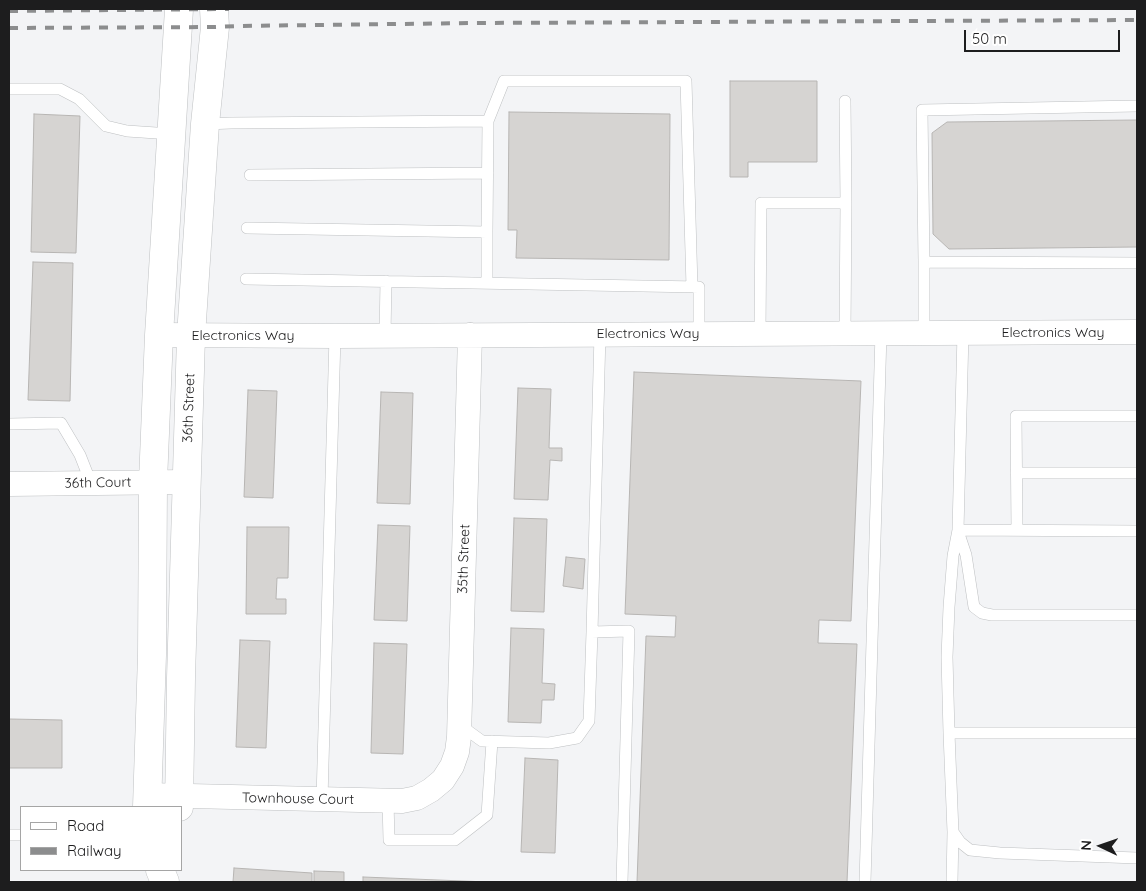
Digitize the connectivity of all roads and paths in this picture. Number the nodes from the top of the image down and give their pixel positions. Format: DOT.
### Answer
graph roads {
  1 [pos="179,9"];
  2 [pos="214,9"];
  3 [pos="9,90"];
  4 [pos="845,101"];
  5 [pos="1137,106"];
  6 [pos="488,121"];
  7 [pos="205,124"];
  8 [pos="171,134"];
  9 [pos="488,173"];
  10 [pos="250,175"];
  11 [pos="846,203"];
  12 [pos="247,228"];
  13 [pos="486,232"];
  14 [pos="924,262"];
  15 [pos="1137,263"];
  16 [pos="246,279"];
  17 [pos="386,281"];
  18 [pos="487,283"];
  19 [pos="692,287"];
  20 [pos="1137,332"];
  21 [pos="881,333"];
  22 [pos="924,333"];
  23 [pos="962,333"];
  24 [pos="600,334"];
  25 [pos="699,334"];
  26 [pos="760,334"];
  27 [pos="845,334"];
  28 [pos="159,335"];
  29 [pos="385,335"];
  30 [pos="470,335"];
  31 [pos="191,336"];
  32 [pos="335,336"];
  33 [pos="1137,416"];
  34 [pos="9,424"];
  35 [pos="1016,473"];
  36 [pos="1137,474"];
  37 [pos="153,482"];
  38 [pos="186,482"];
  39 [pos="92,483"];
  40 [pos="9,484"];
  41 [pos="958,530"];
  42 [pos="1017,530"];
  43 [pos="1137,531"];
  44 [pos="1137,615"];
  45 [pos="592,632"];
  46 [pos="460,725"];
  47 [pos="1137,732"];
  48 [pos="948,733"];
  49 [pos="492,741"];
  50 [pos="443,780"];
  51 [pos="322,799"];
  52 [pos="147,801"];
  53 [pos="388,801"];
  54 [pos="180,802"];
  55 [pos="954,832"];
  56 [pos="1137,858"];
  57 [pos="622,882"];
  58 [pos="865,882"];
  59 [pos="952,882"];
  1 -- 8 [label="street"];
  2 -- 7 [label="street, 36th Street"];
  3 -- 8 [label="lane"];
  4 -- 11 [label="lane"];
  5 -- 14 [label="lane"];
  6 -- 7 [label="lane"];
  6 -- 9 [label="lane"];
  6 -- 19 [label="lane"];
  7 -- 31 [label="street, 36th Street"];
  8 -- 28 [label="street"];
  9 -- 10 [label="lane"];
  9 -- 13 [label="lane"];
  11 -- 26 [label="lane"];
  11 -- 27 [label="lane"];
  12 -- 13 [label="lane"];
  13 -- 18 [label="lane"];
  14 -- 15 [label="lane"];
  14 -- 22 [label="lane"];
  16 -- 17 [label="lane"];
  17 -- 18 [label="lane"];
  17 -- 29 [label="lane"];
  18 -- 19 [label="lane"];
  19 -- 25 [label="lane"];
  20 -- 23 [label="street, Electronics Way"];
  21 -- 22 [label="street, Electronics Way"];
  21 -- 27 [label="street, Electronics Way"];
  21 -- 58 [label="lane"];
  22 -- 23 [label="street, Electronics Way"];
  23 -- 41 [label="lane"];
  24 -- 25 [label="street, Electronics Way"];
  24 -- 30 [label="street, Electronics Way"];
  24 -- 45 [label="lane"];
  25 -- 26 [label="street, Electronics Way"];
  26 -- 27 [label="street, Electronics Way"];
  28 -- 31 [label="street, Electronics Way"];
  28 -- 37 [label="street"];
  29 -- 30 [label="street, Electronics Way"];
  29 -- 32 [label="street, Electronics Way"];
  30 -- 46 [label="street, 35th Street"];
  31 -- 32 [label="street, Electronics Way"];
  31 -- 38 [label="street, 36th Street"];
  32 -- 51 [label="lane"];
  33 -- 35 [label="lane"];
  34 -- 39 [label="lane"];
  35 -- 36 [label="lane"];
  35 -- 42 [label="lane"];
  37 -- 38 [label="street, 36th Court"];
  37 -- 39 [label="street, 36th Court"];
  37 -- 52 [label="street"];
  38 -- 54 [label="street, 36th Street"];
  39 -- 40 [label="street, 36th Court"];
  41 -- 42 [label="lane"];
  41 -- 44 [label="lane"];
  41 -- 48 [label="lane"];
  42 -- 43 [label="lane"];
  45 -- 49 [label="lane"];
  45 -- 57 [label="lane"];
  46 -- 49 [label="lane"];
  46 -- 50 [label="street, 35th Street"];
  47 -- 48 [label="lane"];
  48 -- 55 [label="lane"];
  49 -- 53 [label="lane"];
  50 -- 53 [label="street, Townhouse Court"];
  51 -- 53 [label="street, Townhouse Court"];
  51 -- 54 [label="street, Townhouse Court"];
  52 -- 54 [label="street, Townhouse Court"];
  55 -- 56 [label="lane"];
  55 -- 59 [label="lane"];
}
